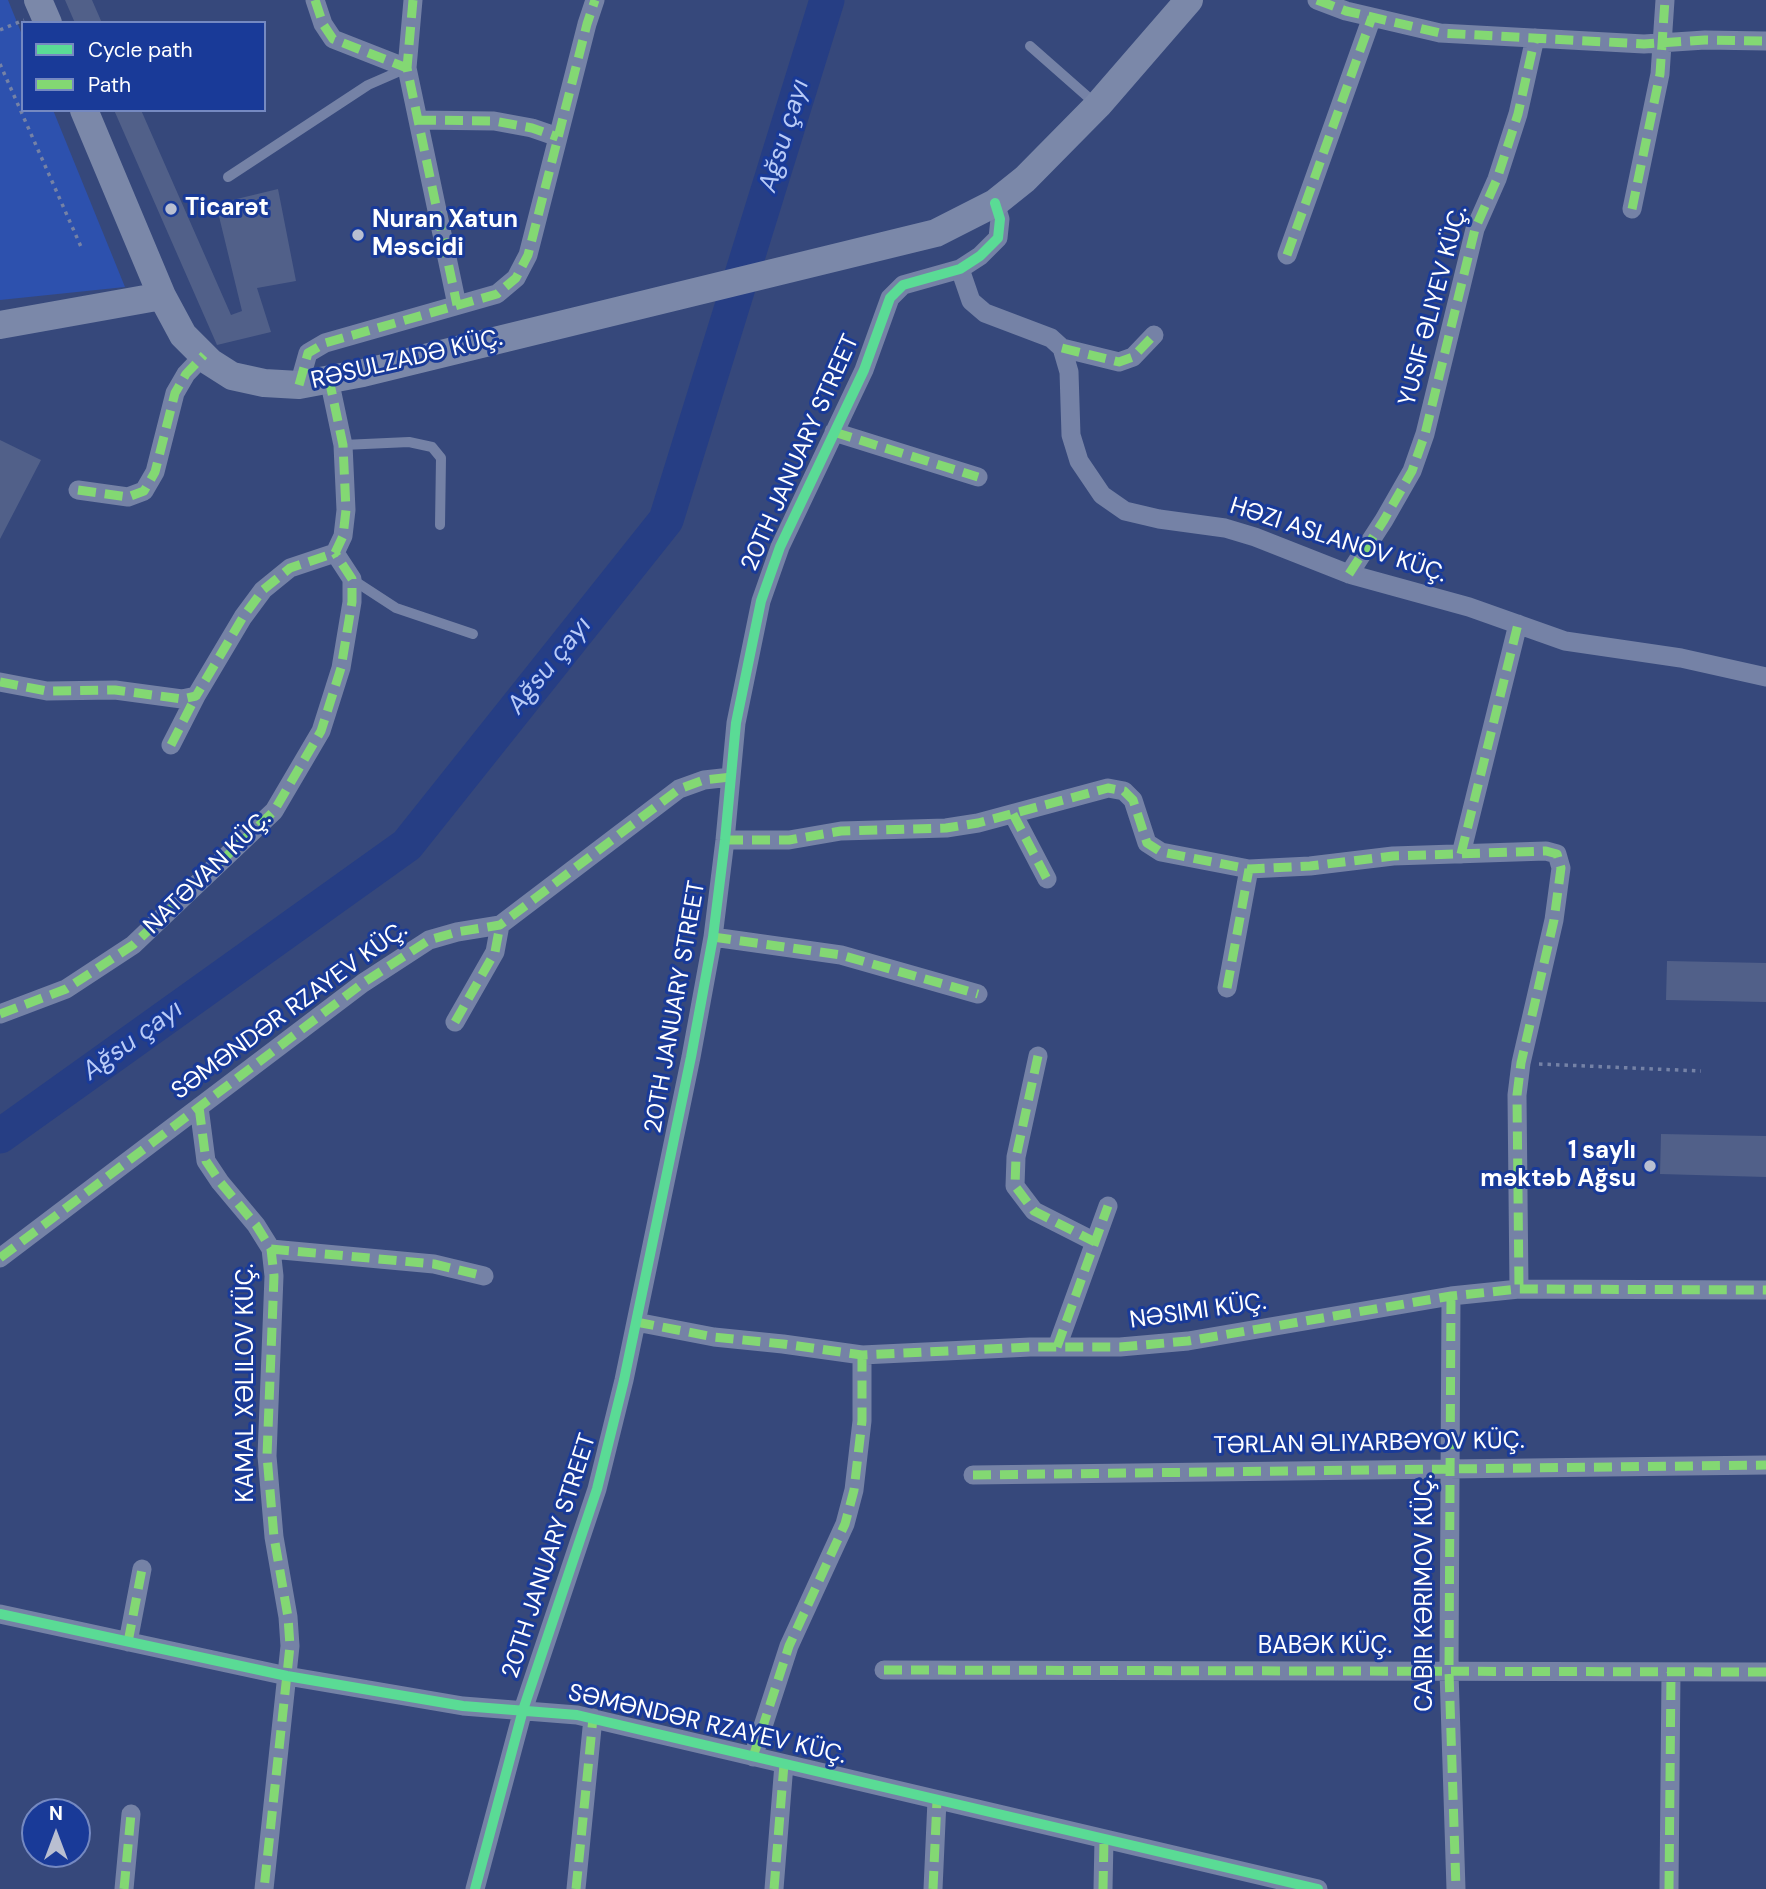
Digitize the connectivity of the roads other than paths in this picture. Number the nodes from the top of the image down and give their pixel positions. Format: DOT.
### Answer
graph roads {
  1 [pos="38,0"];
  2 [pos="315,0"];
  3 [pos="412,0"];
  4 [pos="595,0"];
  5 [pos="1189,0"];
  6 [pos="1317,0"];
  7 [pos="1665,0"];
  8 [pos="1372,17"];
  9 [pos="47,21"];
  10 [pos="1535,38"];
  11 [pos="1766,40"];
  12 [pos="1663,43"];
  13 [pos="1030,46"];
  14 [pos="407,68"];
  15 [pos="1098,105"];
  16 [pos="85,112"];
  17 [pos="418,120"];
  18 [pos="558,137"];
  19 [pos="228,177"];
  20 [pos="995,204"];
  21 [pos="1632,209"];
  22 [pos="1287,255"];
  23 [pos="960,269"];
  24 [pos="162,296"];
  25 [pos="457,305"];
  26 [pos="0,325"];
  27 [pos="1154,335"];
  28 [pos="1062,348"];
  29 [pos="204,355"];
  30 [pos="328,379"];
  31 [pos="299,385"];
  32 [pos="834,432"];
  33 [pos="343,445"];
  34 [pos="978,477"];
  35 [pos="78,489"];
  36 [pos="440,525"];
  37 [pos="335,553"];
  38 [pos="1349,574"];
  39 [pos="352,579"];
  40 [pos="1518,624"];
  41 [pos="473,635"];
  42 [pos="1766,677"];
  43 [pos="0,682"];
  44 [pos="196,696"];
  45 [pos="171,745"];
  46 [pos="731,777"];
  47 [pos="1013,814"];
  48 [pos="725,840"];
  49 [pos="1461,854"];
  50 [pos="1249,869"];
  51 [pos="1047,879"];
  52 [pos="500,925"];
  53 [pos="713,937"];
  54 [pos="1227,988"];
  55 [pos="978,994"];
  56 [pos="0,1014"];
  57 [pos="455,1022"];
  58 [pos="1038,1056"];
  59 [pos="198,1107"];
  60 [pos="1108,1206"];
  61 [pos="1095,1242"];
  62 [pos="271,1250"];
  63 [pos="0,1258"];
  64 [pos="484,1276"];
  65 [pos="1519,1289"];
  66 [pos="1766,1290"];
  67 [pos="1451,1296"];
  68 [pos="636,1322"];
  69 [pos="1057,1347"];
  70 [pos="862,1355"];
  71 [pos="1766,1465"];
  72 [pos="1451,1468"];
  73 [pos="973,1475"];
  74 [pos="142,1569"];
  75 [pos="0,1614"];
  76 [pos="128,1643"];
  77 [pos="884,1670"];
  78 [pos="1449,1672"];
  79 [pos="1671,1672"];
  80 [pos="1766,1672"];
  81 [pos="287,1676"];
  82 [pos="523,1710"];
  83 [pos="593,1718"];
  84 [pos="753,1757"];
  85 [pos="784,1764"];
  86 [pos="937,1800"];
  87 [pos="131,1814"];
  88 [pos="1104,1839"];
  89 [pos="1272,1884"];
  90 [pos="124,1889"];
  91 [pos="264,1889"];
  92 [pos="475,1889"];
  93 [pos="576,1889"];
  94 [pos="774,1889"];
  95 [pos="933,1889"];
  96 [pos="1102,1889"];
  97 [pos="1318,1889"];
  98 [pos="1456,1889"];
  99 [pos="1669,1889"];
  1 -- 9 [label="main road"];
  2 -- 14 [label="street"];
  3 -- 14 [label="street"];
  4 -- 18 [label="street"];
  5 -- 15 [label="main road, RƏSULZADƏ KÜÇ."];
  6 -- 8 [label="street"];
  7 -- 12 [label="street"];
  8 -- 10 [label="street"];
  8 -- 22 [label="street"];
  10 -- 12 [label="street"];
  10 -- 38 [label="street, YUSIF ƏLIYEV KÜÇ."];
  11 -- 12 [label="street"];
  12 -- 21 [label="street"];
  13 -- 15 [label="lane"];
  14 -- 17 [label="street"];
  14 -- 19 [label="lane"];
  15 -- 20 [label="main road, RƏSULZADƏ KÜÇ."];
  16 -- 24 [label="main road, RƏSULZADƏ KÜÇ."];
  17 -- 18 [label="street"];
  17 -- 25 [label="street"];
  18 -- 25 [label="street"];
  20 -- 23 [label="street, 20TH JANUARY STREET"];
  20 -- 30 [label="main road, RƏSULZADƏ KÜÇ."];
  23 -- 28 [label="street"];
  23 -- 32 [label="street, 20TH JANUARY STREET"];
  24 -- 26 [label="main road"];
  24 -- 29 [label="main road, RƏSULZADƏ KÜÇ."];
  25 -- 31 [label="street"];
  27 -- 28 [label="street"];
  28 -- 38 [label="street, HƏZI ASLANOV KÜÇ."];
  29 -- 31 [label="main road, RƏSULZADƏ KÜÇ."];
  29 -- 35 [label="street"];
  30 -- 31 [label="main road, RƏSULZADƏ KÜÇ."];
  30 -- 33 [label="street"];
  32 -- 34 [label="street"];
  32 -- 46 [label="street, 20TH JANUARY STREET"];
  33 -- 36 [label="lane"];
  33 -- 37 [label="street"];
  37 -- 39 [label="street"];
  37 -- 44 [label="street"];
  38 -- 40 [label="street, HƏZI ASLANOV KÜÇ."];
  39 -- 41 [label="lane"];
  39 -- 56 [label="street, NATƏVAN KÜÇ."];
  40 -- 42 [label="street, HƏZI ASLANOV KÜÇ."];
  40 -- 49 [label="street"];
  43 -- 44 [label="street"];
  44 -- 45 [label="street"];
  46 -- 48 [label="street, 20TH JANUARY STREET"];
  46 -- 52 [label="street, SƏMƏNDƏR RZAYEV KÜÇ."];
  47 -- 48 [label="street"];
  47 -- 50 [label="street"];
  47 -- 51 [label="street"];
  48 -- 53 [label="street, 20TH JANUARY STREET"];
  49 -- 50 [label="street"];
  49 -- 65 [label="street"];
  50 -- 54 [label="street"];
  52 -- 57 [label="street"];
  52 -- 59 [label="street, SƏMƏNDƏR RZAYEV KÜÇ."];
  53 -- 55 [label="street"];
  53 -- 68 [label="street, 20TH JANUARY STREET"];
  58 -- 61 [label="street"];
  59 -- 62 [label="street, KAMAL XƏLILOV KÜÇ."];
  59 -- 63 [label="street, SƏMƏNDƏR RZAYEV KÜÇ."];
  60 -- 61 [label="street"];
  61 -- 69 [label="street"];
  62 -- 64 [label="street"];
  62 -- 81 [label="street, KAMAL XƏLILOV KÜÇ."];
  65 -- 66 [label="street, NƏSIMI KÜÇ."];
  65 -- 67 [label="street, NƏSIMI KÜÇ."];
  67 -- 69 [label="street, NƏSIMI KÜÇ."];
  67 -- 72 [label="street, CABIR KƏRIMOV KÜÇ."];
  68 -- 70 [label="street, NƏSIMI KÜÇ."];
  68 -- 82 [label="street, 20TH JANUARY STREET"];
  69 -- 70 [label="street, NƏSIMI KÜÇ."];
  70 -- 84 [label="street"];
  71 -- 72 [label="street, TƏRLAN ƏLIYARBƏYOV KÜÇ."];
  72 -- 73 [label="street, TƏRLAN ƏLIYARBƏYOV KÜÇ."];
  72 -- 78 [label="street, CABIR KƏRIMOV KÜÇ."];
  74 -- 76 [label="street"];
  75 -- 76 [label="street, SƏMƏNDƏR RZAYEV KÜÇ."];
  76 -- 81 [label="street, SƏMƏNDƏR RZAYEV KÜÇ."];
  77 -- 78 [label="street, BABƏK KÜÇ."];
  78 -- 79 [label="street, BABƏK KÜÇ."];
  78 -- 98 [label="street, CABIR KƏRIMOV KÜÇ."];
  79 -- 80 [label="street, BABƏK KÜÇ."];
  79 -- 99 [label="street"];
  81 -- 82 [label="street, SƏMƏNDƏR RZAYEV KÜÇ."];
  81 -- 91 [label="street, KAMAL XƏLILOV KÜÇ."];
  82 -- 83 [label="street, SƏMƏNDƏR RZAYEV KÜÇ."];
  82 -- 92 [label="street, 20TH JANUARY STREET"];
  83 -- 84 [label="street, SƏMƏNDƏR RZAYEV KÜÇ."];
  83 -- 93 [label="street"];
  84 -- 85 [label="street, SƏMƏNDƏR RZAYEV KÜÇ."];
  85 -- 86 [label="street, SƏMƏNDƏR RZAYEV KÜÇ."];
  85 -- 94 [label="street"];
  86 -- 88 [label="street, SƏMƏNDƏR RZAYEV KÜÇ."];
  86 -- 95 [label="street"];
  87 -- 90 [label="street"];
  88 -- 89 [label="street, SƏMƏNDƏR RZAYEV KÜÇ."];
  88 -- 96 [label="street"];
  89 -- 97 [label="street, SƏMƏNDƏR RZAYEV KÜÇ."];
}
